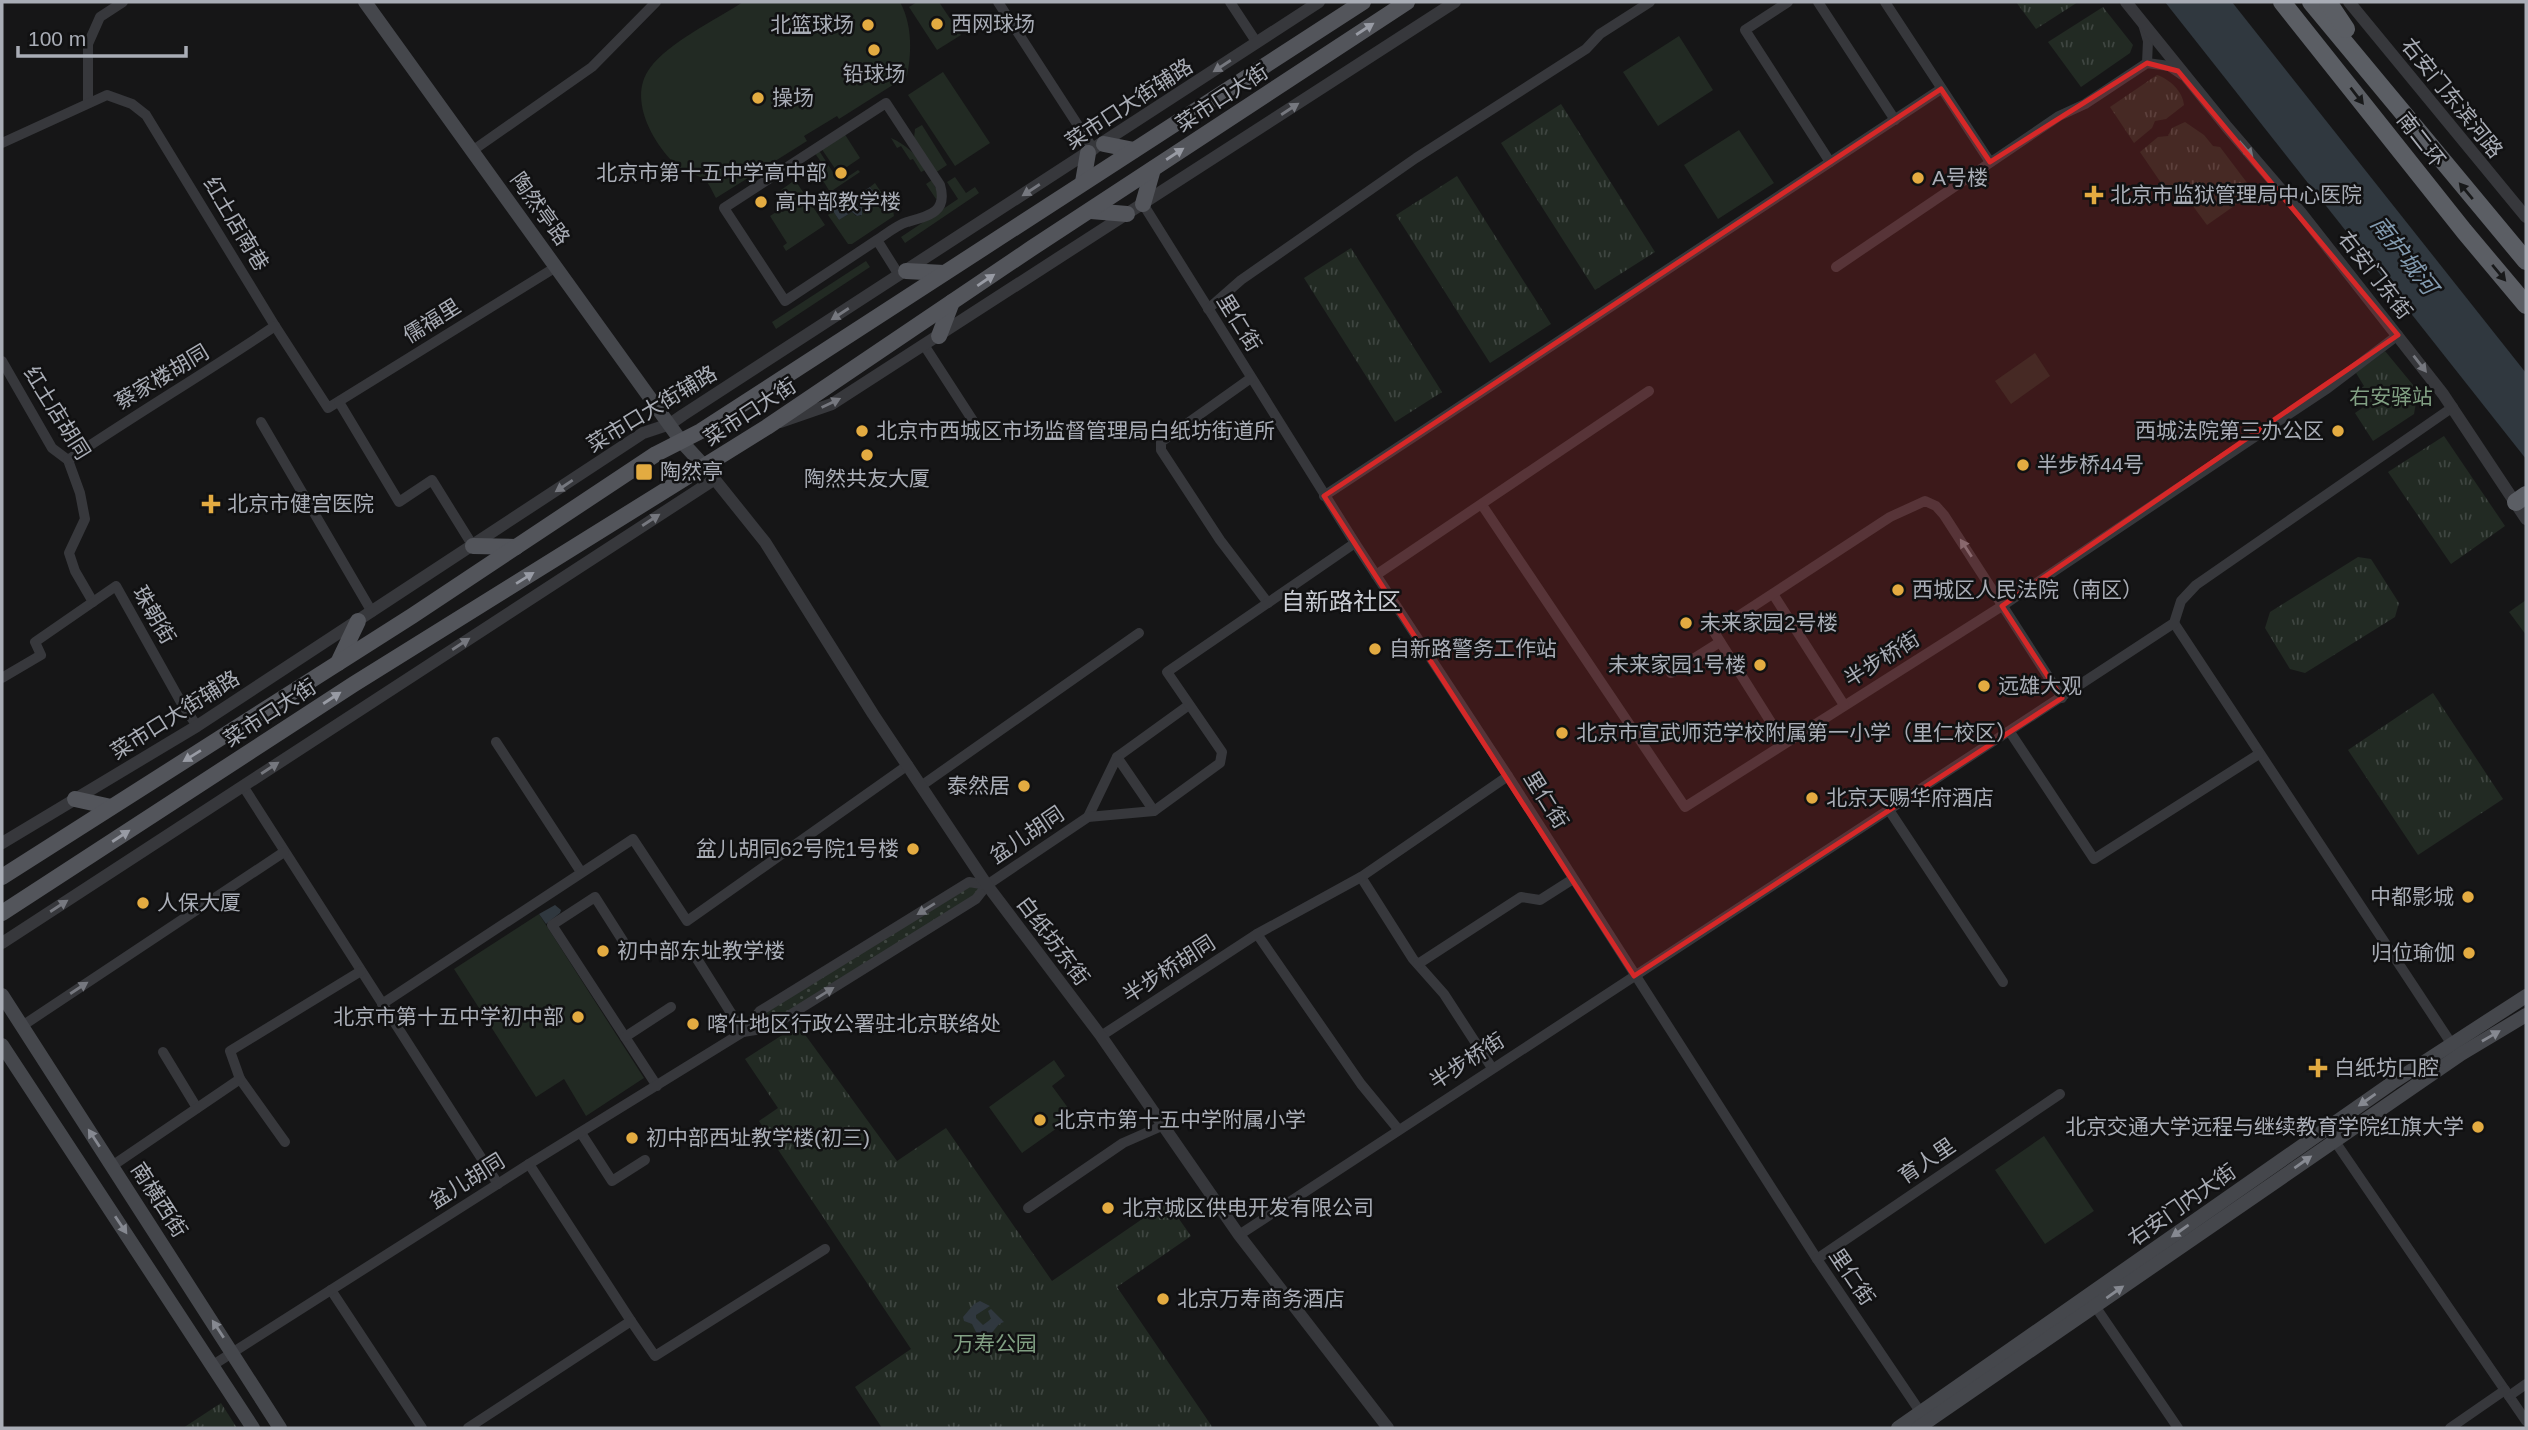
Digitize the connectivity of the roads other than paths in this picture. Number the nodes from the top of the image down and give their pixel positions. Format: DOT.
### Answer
graph roads {
  1 [pos="123,2"];
  2 [pos="365,2"];
  3 [pos="656,2"];
  4 [pos="998,2"];
  5 [pos="1230,2"];
  6 [pos="1320,2"];
  7 [pos="1363,2"];
  8 [pos="1408,2"];
  9 [pos="1455,2"];
  10 [pos="1650,2"];
  11 [pos="1788,2"];
  12 [pos="1818,2"];
  13 [pos="1885,2"];
  14 [pos="2126,2"];
  15 [pos="2267,2"];
  16 [pos="2282,2"];
  17 [pos="2311,2"];
  18 [pos="2328,2"];
  19 [pos="2349,2"];
  20 [pos="2141,19"];
  21 [pos="2315,42"];
  22 [pos="1257,43"];
  23 [pos="2147,63"];
  24 [pos="1941,89"];
  25 [pos="2382,89"];
  26 [pos="2203,97"];
  27 [pos="88,102"];
  28 [pos="1895,120"];
  29 [pos="2,144"];
  30 [pos="1095,149"];
  31 [pos="1134,149"];
  32 [pos="472,151"];
  33 [pos="1830,162"];
  34 [pos="1990,162"];
  35 [pos="1153,169"];
  36 [pos="1083,182"];
  37 [pos="1143,204"];
  38 [pos="1091,211"];
  39 [pos="1127,214"];
  40 [pos="2526,217"];
  41 [pos="2492,222"];
  42 [pos="877,240"];
  43 [pos="2526,247"];
  44 [pos="2526,261"];
  45 [pos="556,267"];
  46 [pos="1836,267"];
  47 [pos="944,272"];
  48 [pos="903,273"];
  49 [pos="952,302"];
  50 [pos="2526,305"];
  51 [pos="1208,309"];
  52 [pos="275,326"];
  53 [pos="2398,335"];
  54 [pos="939,336"];
  55 [pos="924,345"];
  56 [pos="2,361"];
  57 [pos="1251,378"];
  58 [pos="1649,391"];
  59 [pos="339,402"];
  60 [pos="2453,407"];
  61 [pos="328,408"];
  62 [pos="261,422"];
  63 [pos="670,424"];
  64 [pos="767,427"];
  65 [pos="979,430"];
  66 [pos="681,441"];
  67 [pos="68,460"];
  68 [pos="709,472"];
  69 [pos="1324,496"];
  70 [pos="1482,505"];
  71 [pos="2523,506"];
  72 [pos="1355,543"];
  73 [pos="473,546"];
  74 [pos="516,547"];
  75 [pos="1376,575"];
  76 [pos="1773,594"];
  77 [pos="93,602"];
  78 [pos="1268,603"];
  79 [pos="2002,606"];
  80 [pos="365,616"];
  81 [pos="2174,623"];
  82 [pos="1139,633"];
  83 [pos="1720,642"];
  84 [pos="338,663"];
  85 [pos="1671,674"];
  86 [pos="2,678"];
  87 [pos="2063,698"];
  88 [pos="1189,705"];
  89 [pos="1844,705"];
  90 [pos="197,726"];
  91 [pos="2010,732"];
  92 [pos="496,742"];
  93 [pos="1784,743"];
  94 [pos="2259,754"];
  95 [pos="1117,757"];
  96 [pos="908,765"];
  97 [pos="1508,776"];
  98 [pos="243,786"];
  99 [pos="921,786"];
  100 [pos="75,799"];
  101 [pos="111,807"];
  102 [pos="1889,810"];
  103 [pos="1153,811"];
  104 [pos="1088,817"];
  105 [pos="2,843"];
  106 [pos="284,852"];
  107 [pos="581,872"];
  108 [pos="2,877"];
  109 [pos="1361,877"];
  110 [pos="1573,879"];
  111 [pos="987,885"];
  112 [pos="2,913"];
  113 [pos="1257,934"];
  114 [pos="623,941"];
  115 [pos="2,943"];
  116 [pos="696,958"];
  117 [pos="1418,964"];
  118 [pos="361,971"];
  119 [pos="1634,976"];
  120 [pos="2003,982"];
  121 [pos="2,995"];
  122 [pos="2526,996"];
  123 [pos="382,1004"];
  124 [pos="671,1007"];
  125 [pos="2526,1015"];
  126 [pos="22,1026"];
  127 [pos="743,1032"];
  128 [pos="1101,1036"];
  129 [pos="625,1037"];
  130 [pos="2451,1043"];
  131 [pos="2,1045"];
  132 [pos="163,1052"];
  133 [pos="1492,1068"];
  134 [pos="240,1079"];
  135 [pos="657,1086"];
  136 [pos="2060,1094"];
  137 [pos="197,1108"];
  138 [pos="1164,1125"];
  139 [pos="1398,1129"];
  140 [pos="580,1133"];
  141 [pos="2334,1140"];
  142 [pos="285,1142"];
  143 [pos="645,1160"];
  144 [pos="528,1164"];
  145 [pos="112,1166"];
  146 [pos="498,1184"];
  147 [pos="1027,1208"];
  148 [pos="1239,1235"];
  149 [pos="825,1249"];
  150 [pos="1817,1259"];
  151 [pos="331,1290"];
  152 [pos="2095,1306"];
  153 [pos="631,1321"];
  154 [pos="233,1352"];
  155 [pos="213,1365"];
  156 [pos="2526,1384"];
  157 [pos="2507,1393"];
  158 [pos="1921,1413"];
  159 [pos="2526,1422"];
  160 [pos="253,1428"];
  161 [pos="280,1428"];
  162 [pos="422,1428"];
  163 [pos="468,1428"];
  164 [pos="1388,1428"];
  165 [pos="1898,1428"];
  166 [pos="1918,1428"];
  167 [pos="2178,1428"];
  168 [pos="2450,1428"];
  1 -- 27 [label="street"];
  2 -- 32 [label="main road, 陶然亭路"];
  3 -- 32 [label="street"];
  4 -- 30 [label="street"];
  5 -- 22 [label="street"];
  6 -- 22 [label="street, 菜市口大街辅路"];
  7 -- 31 [label="main road, 菜市口大街"];
  35 -- 8 [label="main road, 菜市口大街, one-way"];
  37 -- 9 [label="street, one-way"];
  10 -- 51 [label="street"];
  11 -- 33 [label="street"];
  12 -- 28 [label="street"];
  13 -- 24 [label="street"];
  14 -- 20 [label="street, 右安门东街"];
  15 -- 21 [label="highway"];
  16 -- 21 [label="highway, 南二环"];
  17 -- 25 [label="highway, 南二环"];
  18 -- 25 [label="highway"];
  19 -- 40 [label="street, 右安门东滨河路"];
  20 -- 23 [label="street"];
  20 -- 26 [label="street, 右安门东街"];
  21 -- 50 [label="highway, 南二环, one-way"];
  22 -- 30 [label="street, 菜市口大街辅路, one-way"];
  23 -- 26 [label="street"];
  23 -- 34 [label="street"];
  24 -- 28 [label="street"];
  24 -- 34 [label="street"];
  41 -- 25 [label="highway, 南二环, one-way"];
  26 -- 53 [label="street, 右安门东街, one-way"];
  27 -- 29 [label="street"];
  27 -- 52 [label="street, 红土店南巷"];
  28 -- 33 [label="street"];
  30 -- 31 [label="main road"];
  30 -- 36 [label="main road"];
  30 -- 48 [label="street, 菜市口大街辅路, one-way"];
  31 -- 36 [label="main road, 菜市口大街"];
  32 -- 45 [label="main road, 陶然亭路"];
  33 -- 69 [label="street"];
  34 -- 46 [label="street"];
  35 -- 37 [label="main road"];
  35 -- 38 [label="main road, 菜市口大街"];
  36 -- 47 [label="main road, 菜市口大街"];
  37 -- 39 [label="street"];
  37 -- 51 [label="street, 里仁街"];
  38 -- 39 [label="main road"];
  49 -- 38 [label="main road, 菜市口大街, one-way"];
  39 -- 54 [label="street"];
  41 -- 43 [label="highway"];
  41 -- 44 [label="highway, 南二环"];
  42 -- 42 [label="street"];
  42 -- 48 [label="street"];
  45 -- 59 [label="street, 儒福里"];
  45 -- 63 [label="main road, 陶然亭路"];
  47 -- 48 [label="main road"];
  47 -- 66 [label="main road, 菜市口大街"];
  48 -- 63 [label="street, 菜市口大街辅路, one-way"];
  49 -- 54 [label="main road"];
  49 -- 64 [label="main road, 菜市口大街"];
  51 -- 57 [label="street, 里仁街"];
  52 -- 61 [label="street, 红土店南巷"];
  52 -- 67 [label="street, 蔡家楼胡同"];
  53 -- 60 [label="street, 右安门东街, one-way"];
  53 -- 79 [label="street, 半步桥街"];
  54 -- 55 [label="street"];
  64 -- 55 [label="street, one-way"];
  55 -- 65 [label="street"];
  56 -- 67 [label="street, 红土店胡同"];
  57 -- 69 [label="street, 里仁街"];
  57 -- 78 [label="street"];
  58 -- 70 [label="street"];
  59 -- 61 [label="street, 儒福里"];
  59 -- 73 [label="street"];
  60 -- 71 [label="street, 右安门东街"];
  60 -- 81 [label="street, 半步桥街"];
  62 -- 80 [label="street"];
  63 -- 66 [label="main road, 陶然亭路"];
  63 -- 73 [label="street, 菜市口大街辅路, one-way"];
  64 -- 68 [label="main road, 菜市口大街"];
  66 -- 68 [label="main road, 陶然亭路"];
  66 -- 74 [label="main road, 菜市口大街"];
  67 -- 77 [label="street, 红土店胡同"];
  68 -- 96 [label="street, 白纸坊东街"];
  98 -- 68 [label="street, one-way"];
  112 -- 68 [label="main road, 菜市口大街, one-way"];
  69 -- 72 [label="street, 里仁街"];
  70 -- 75 [label="street"];
  70 -- 93 [label="street, 半步桥街"];
  72 -- 75 [label="street, 里仁街"];
  72 -- 78 [label="street"];
  73 -- 74 [label="main road"];
  73 -- 80 [label="street, 菜市口大街辅路"];
  74 -- 84 [label="main road, 菜市口大街"];
  75 -- 97 [label="street, 里仁街"];
  79 -- 76 [label="street, one-way"];
  76 -- 83 [label="street"];
  76 -- 89 [label="street"];
  77 -- 86 [label="street, 珠朝街"];
  77 -- 90 [label="street, 珠朝街"];
  78 -- 88 [label="street"];
  79 -- 87 [label="street"];
  79 -- 89 [label="street, 半步桥街"];
  80 -- 84 [label="main road"];
  80 -- 90 [label="street, 菜市口大街辅路"];
  81 -- 87 [label="street, 半步桥街"];
  81 -- 94 [label="street"];
  82 -- 99 [label="street"];
  83 -- 85 [label="street"];
  83 -- 93 [label="street"];
  84 -- 101 [label="main road, 菜市口大街, one-way"];
  87 -- 91 [label="street, 半步桥街"];
  88 -- 95 [label="street"];
  88 -- 103 [label="street"];
  89 -- 93 [label="street, 半步桥街"];
  90 -- 100 [label="street, 菜市口大街辅路"];
  91 -- 94 [label="street"];
  91 -- 102 [label="street, 半步桥街"];
  92 -- 107 [label="street"];
  94 -- 130 [label="street"];
  95 -- 103 [label="street"];
  95 -- 104 [label="street"];
  96 -- 99 [label="street, 白纸坊东街"];
  96 -- 107 [label="street"];
  97 -- 109 [label="street, 半步桥胡同"];
  97 -- 110 [label="street, 里仁街"];
  98 -- 106 [label="street"];
  115 -- 98 [label="street, one-way"];
  99 -- 111 [label="street, 白纸坊东街"];
  100 -- 101 [label="main road"];
  100 -- 105 [label="street, 菜市口大街辅路"];
  101 -- 108 [label="main road, 菜市口大街"];
  102 -- 119 [label="street, 半步桥街"];
  102 -- 120 [label="street"];
  103 -- 104 [label="street"];
  104 -- 111 [label="street, 盆儿胡同"];
  106 -- 118 [label="street"];
  126 -- 106 [label="street, one-way"];
  107 -- 123 [label="street"];
  109 -- 113 [label="street, 半步桥胡同"];
  109 -- 117 [label="street"];
  110 -- 117 [label="street"];
  110 -- 119 [label="street, 里仁街"];
  127 -- 111 [label="street, 盆儿胡同, one-way"];
  111 -- 127 [label="street, 盆儿胡同, one-way"];
  111 -- 128 [label="street, 白纸坊东街"];
  113 -- 128 [label="street, 半步桥胡同"];
  113 -- 139 [label="street"];
  114 -- 129 [label="street"];
  116 -- 127 [label="street"];
  117 -- 133 [label="street"];
  118 -- 123 [label="street"];
  118 -- 134 [label="street"];
  119 -- 133 [label="street, 半步桥街"];
  119 -- 150 [label="street, 里仁街"];
  121 -- 126 [label="main road, 南横西街"];
  122 -- 130 [label="main road, 右安门内大街"];
  123 -- 146 [label="street"];
  124 -- 129 [label="street"];
  141 -- 125 [label="main road, 右安门内大街, one-way"];
  145 -- 126 [label="main road, 南横西街, one-way"];
  127 -- 135 [label="street, 盆儿胡同"];
  128 -- 138 [label="street, 白纸坊东街"];
  129 -- 135 [label="street"];
  130 -- 158 [label="main road, 右安门内大街, one-way"];
  131 -- 155 [label="main road, one-way"];
  132 -- 137 [label="street"];
  133 -- 139 [label="street, 半步桥街"];
  134 -- 137 [label="street"];
  134 -- 142 [label="street"];
  135 -- 140 [label="street, 盆儿胡同"];
  136 -- 150 [label="street, 育人里"];
  137 -- 145 [label="street"];
  138 -- 147 [label="street"];
  138 -- 148 [label="street, 白纸坊东街"];
  139 -- 148 [label="street, 半步桥街"];
  140 -- 143 [label="street"];
  140 -- 144 [label="street, 盆儿胡同"];
  152 -- 141 [label="main road, 右安门内大街, one-way"];
  141 -- 157 [label="street"];
  144 -- 146 [label="street, 盆儿胡同"];
  144 -- 153 [label="street"];
  154 -- 145 [label="main road, 南横西街, one-way"];
  146 -- 151 [label="street, 盆儿胡同"];
  148 -- 164 [label="street, 白纸坊东街"];
  149 -- 153 [label="street"];
  150 -- 158 [label="street, 里仁街"];
  151 -- 154 [label="street, 盆儿胡同"];
  151 -- 162 [label="street"];
  152 -- 166 [label="main road, 右安门内大街"];
  152 -- 167 [label="street"];
  153 -- 163 [label="street"];
  154 -- 155 [label="street, 盆儿胡同"];
  154 -- 161 [label="main road, 南横西街"];
  155 -- 160 [label="main road"];
  156 -- 157 [label="street"];
  157 -- 159 [label="street"];
  157 -- 168 [label="street"];
  158 -- 165 [label="main road, 右安门内大街"];
}
